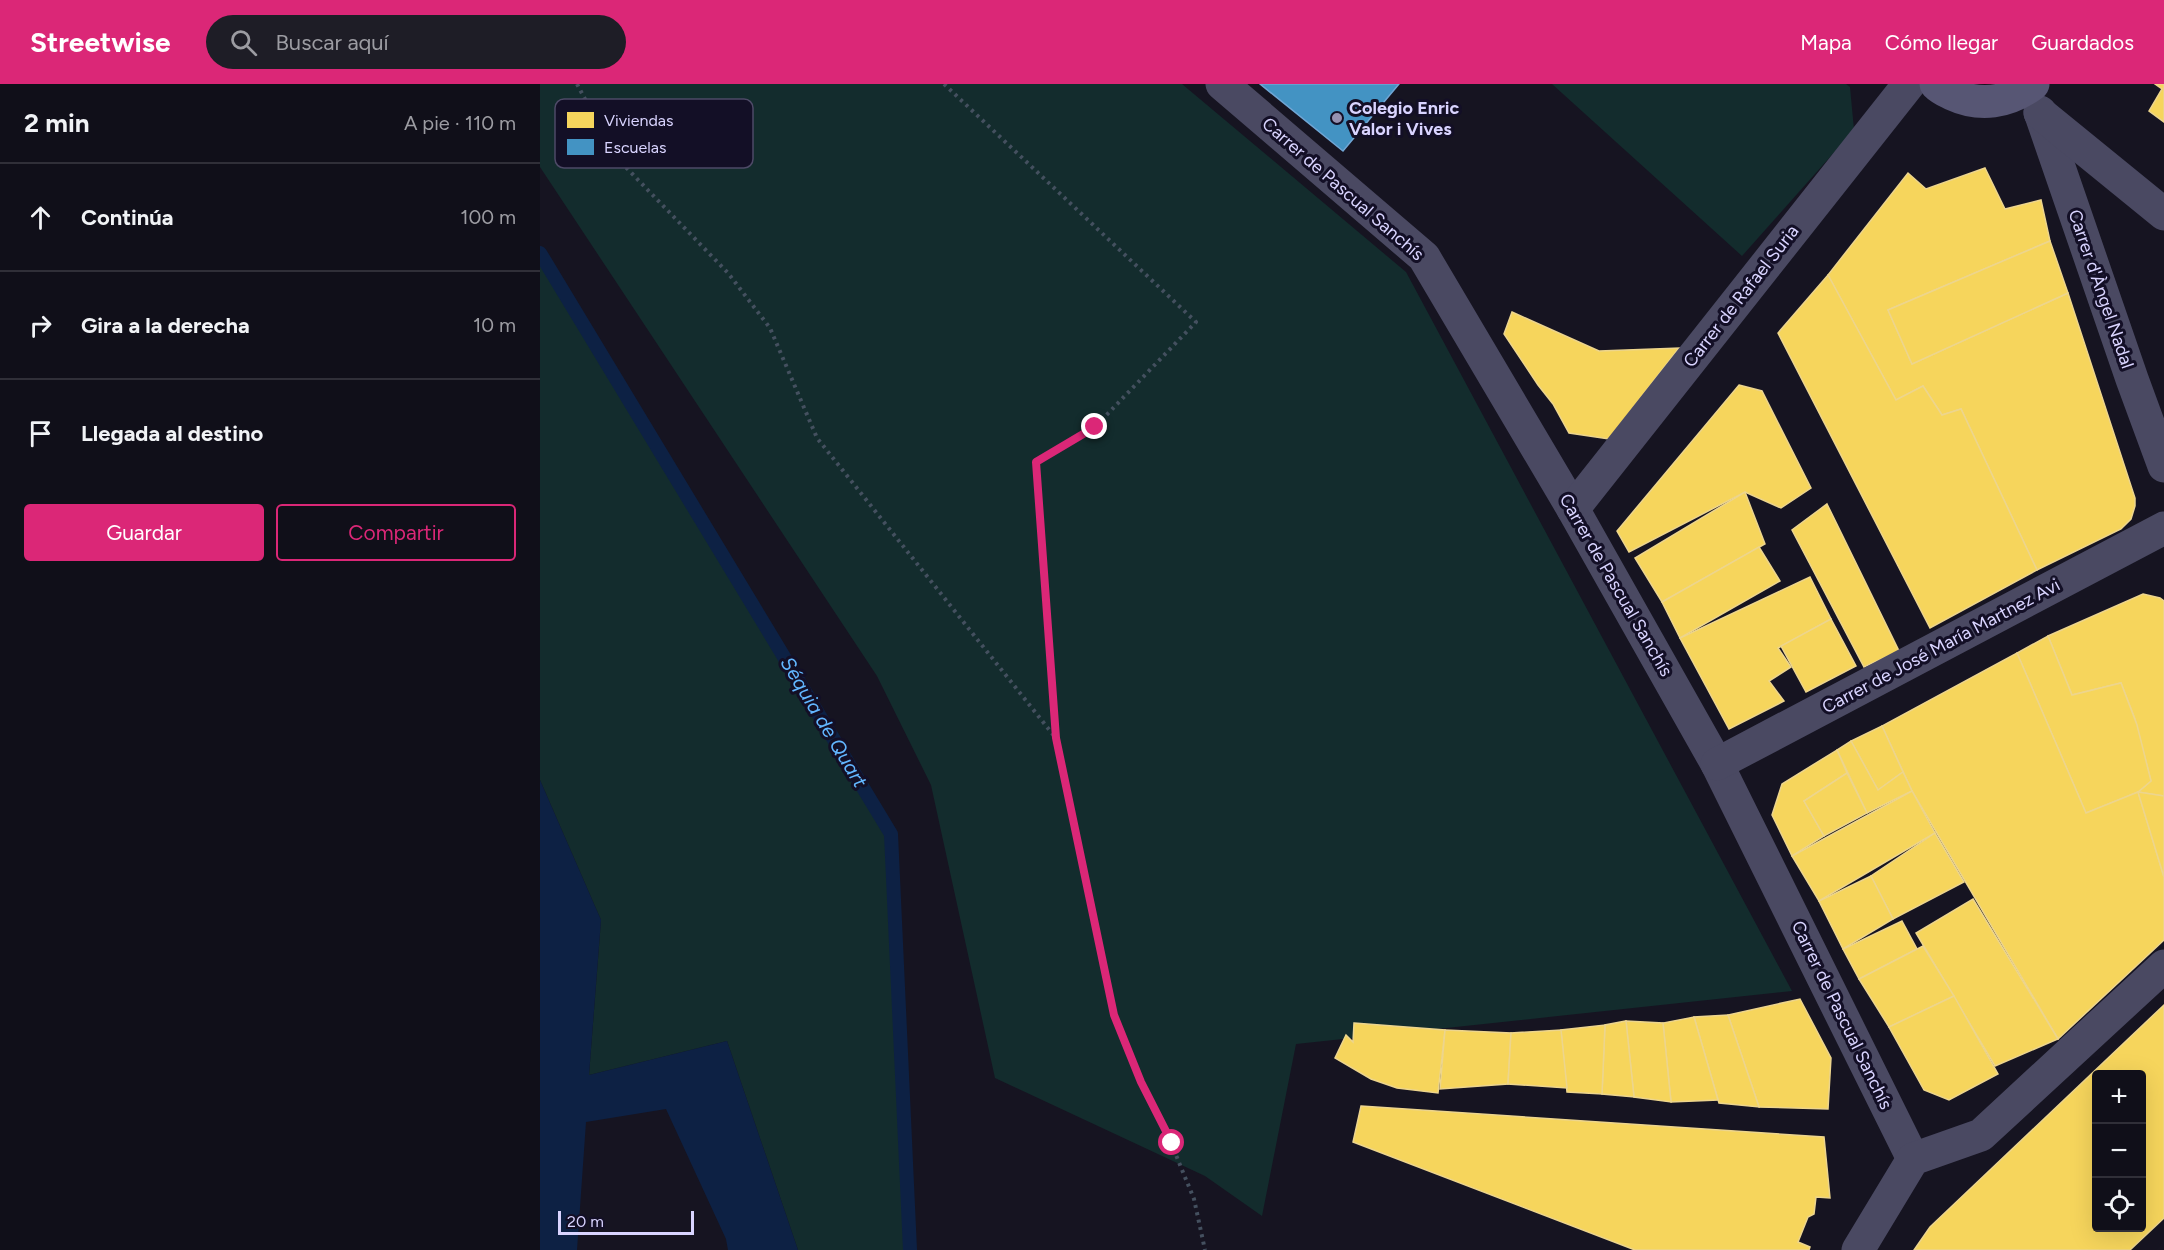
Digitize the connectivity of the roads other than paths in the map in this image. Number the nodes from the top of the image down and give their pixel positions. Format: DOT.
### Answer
graph roads {
  1 [pos="1222,84"];
  2 [pos="1909,84"];
  3 [pos="1936,84"];
  4 [pos="2031,97"];
  5 [pos="2164,214"];
  6 [pos="2164,466"];
  7 [pos="1573,509"];
  8 [pos="2164,528"];
  9 [pos="1718,764"];
  10 [pos="2164,966"];
  11 [pos="1913,1159"];
  12 [pos="1858,1250"];
  1 -- 7 [label="street, Carrer de Pascual Sanchís"];
  2 -- 7 [label="street, Carrer de Rafael Suria"];
  3 -- 4 [label="street"];
  4 -- 5 [label="street"];
  4 -- 6 [label="street, Carrer d'Àngel Nadal"];
  7 -- 9 [label="street, Carrer de Pascual Sanchís"];
  8 -- 9 [label="street, Carrer de José María Martnez Avi"];
  9 -- 11 [label="street, Carrer de Pascual Sanchís"];
  10 -- 11 [label="street"];
  11 -- 12 [label="street"];
}
